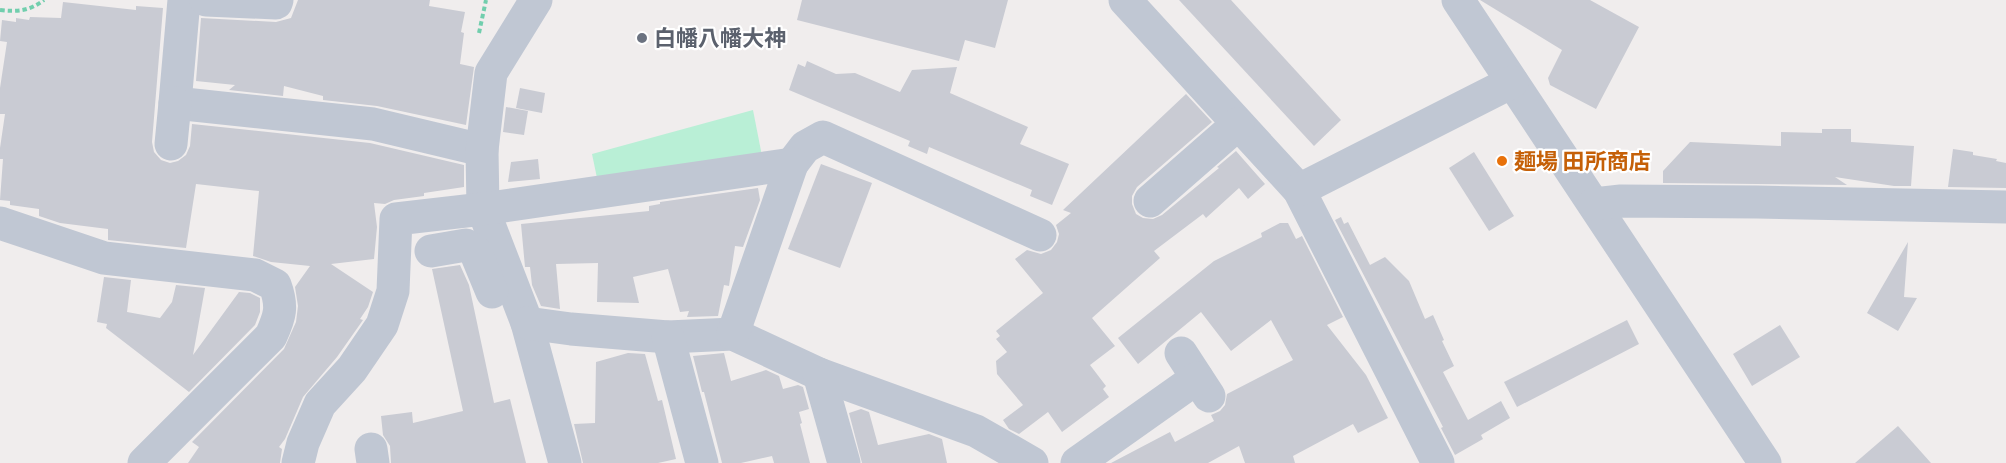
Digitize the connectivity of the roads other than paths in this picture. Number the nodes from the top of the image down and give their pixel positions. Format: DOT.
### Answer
graph roads {
  1 [pos="184,0"];
  2 [pos="206,0"];
  3 [pos="277,0"];
  4 [pos="536,0"];
  5 [pos="1125,0"];
  6 [pos="1458,0"];
  7 [pos="1512,82"];
  8 [pos="174,103"];
  9 [pos="1238,124"];
  10 [pos="171,144"];
  11 [pos="482,150"];
  12 [pos="792,164"];
  13 [pos="1299,190"];
  14 [pos="1150,201"];
  15 [pos="1594,204"];
  16 [pos="2006,207"];
  17 [pos="483,209"];
  18 [pos="0,223"];
  19 [pos="1040,235"];
  20 [pos="431,251"];
  21 [pos="527,323"];
  22 [pos="733,334"];
  23 [pos="668,337"];
  24 [pos="538,364"];
  25 [pos="819,374"];
  26 [pos="1196,376"];
  27 [pos="976,430"];
  28 [pos="144,463"];
  29 [pos="298,463"];
  30 [pos="565,463"];
  31 [pos="702,463"];
  32 [pos="844,463"];
  33 [pos="982,463"];
  34 [pos="1032,463"];
  35 [pos="1077,463"];
  36 [pos="1438,463"];
  37 [pos="1765,463"];
  1 -- 8 [label="street"];
  2 -- 3 [label="street"];
  4 -- 11 [label="street"];
  5 -- 9 [label="street"];
  6 -- 7 [label="street"];
  7 -- 13 [label="street"];
  7 -- 15 [label="street"];
  8 -- 10 [label="street"];
  8 -- 11 [label="street"];
  9 -- 13 [label="street"];
  9 -- 14 [label="street"];
  11 -- 17 [label="street"];
  12 -- 17 [label="street"];
  12 -- 19 [label="street"];
  12 -- 22 [label="street"];
  13 -- 36 [label="street"];
  15 -- 16 [label="street"];
  15 -- 37 [label="street"];
  17 -- 21 [label="street"];
  17 -- 29 [label="street"];
  18 -- 28 [label="street"];
  20 -- 24 [label="street"];
  21 -- 23 [label="street"];
  21 -- 24 [label="street"];
  22 -- 23 [label="street"];
  22 -- 25 [label="street"];
  23 -- 31 [label="street"];
  24 -- 30 [label="street"];
  25 -- 27 [label="street"];
  25 -- 32 [label="street"];
  26 -- 35 [label="street"];
  27 -- 33 [label="street"];
  27 -- 34 [label="street"];
}
